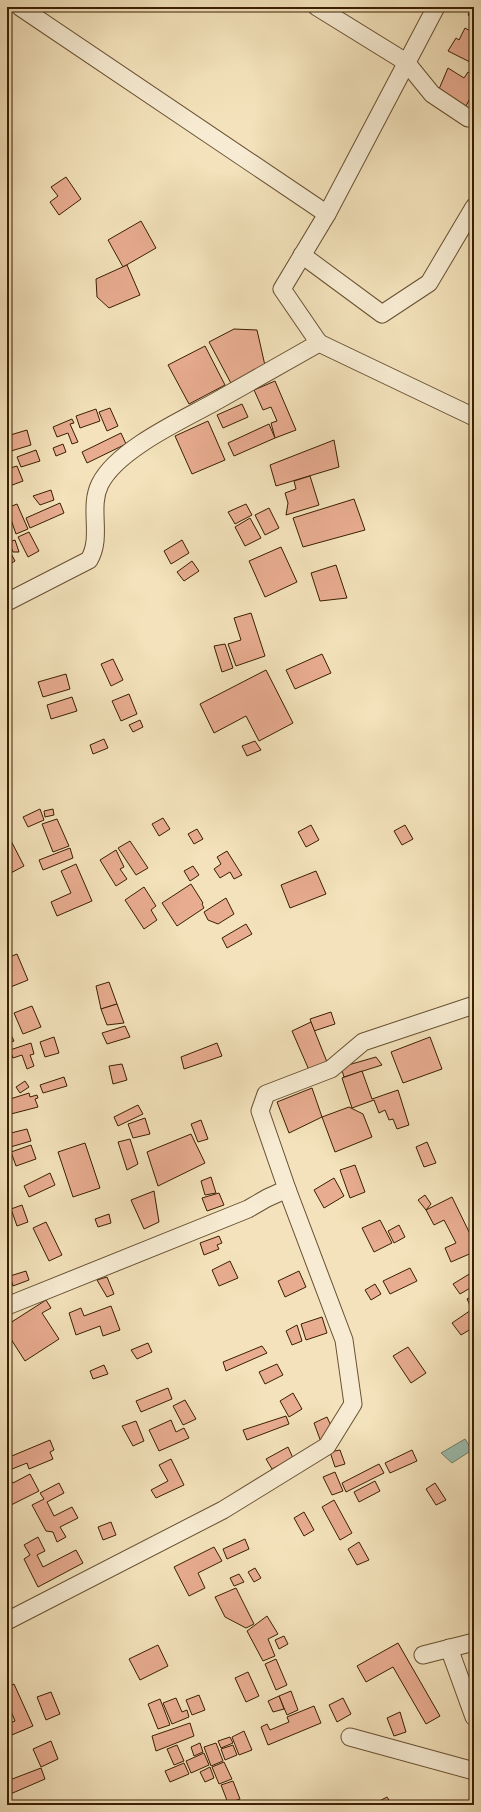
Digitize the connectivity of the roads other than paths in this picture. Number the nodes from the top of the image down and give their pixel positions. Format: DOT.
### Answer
graph roads {
  1 [pos="20,7"];
  2 [pos="317,7"];
  3 [pos="436,7"];
  4 [pos="406,62"];
  5 [pos="474,117"];
  6 [pos="474,207"];
  7 [pos="327,214"];
  8 [pos="302,255"];
  9 [pos="319,343"];
  10 [pos="474,417"];
  11 [pos="7,602"];
  12 [pos="474,1005"];
  13 [pos="287,1189"];
  14 [pos="7,1306"];
  15 [pos="7,1621"];
  16 [pos="474,1642"];
  17 [pos="449,1648"];
  18 [pos="423,1655"];
  19 [pos="474,1717"];
  20 [pos="350,1737"];
  21 [pos="474,1771"];
  1 -- 7 [label="street"];
  2 -- 4 [label="street"];
  3 -- 4 [label="street"];
  4 -- 5 [label="street"];
  4 -- 7 [label="street"];
  6 -- 8 [label="street"];
  7 -- 8 [label="street"];
  8 -- 9 [label="street"];
  9 -- 10 [label="street"];
  9 -- 11 [label="street"];
  12 -- 13 [label="street"];
  13 -- 14 [label="street"];
  13 -- 15 [label="street"];
  16 -- 17 [label="street"];
  17 -- 18 [label="street"];
  17 -- 19 [label="street"];
  20 -- 21 [label="street"];
}
